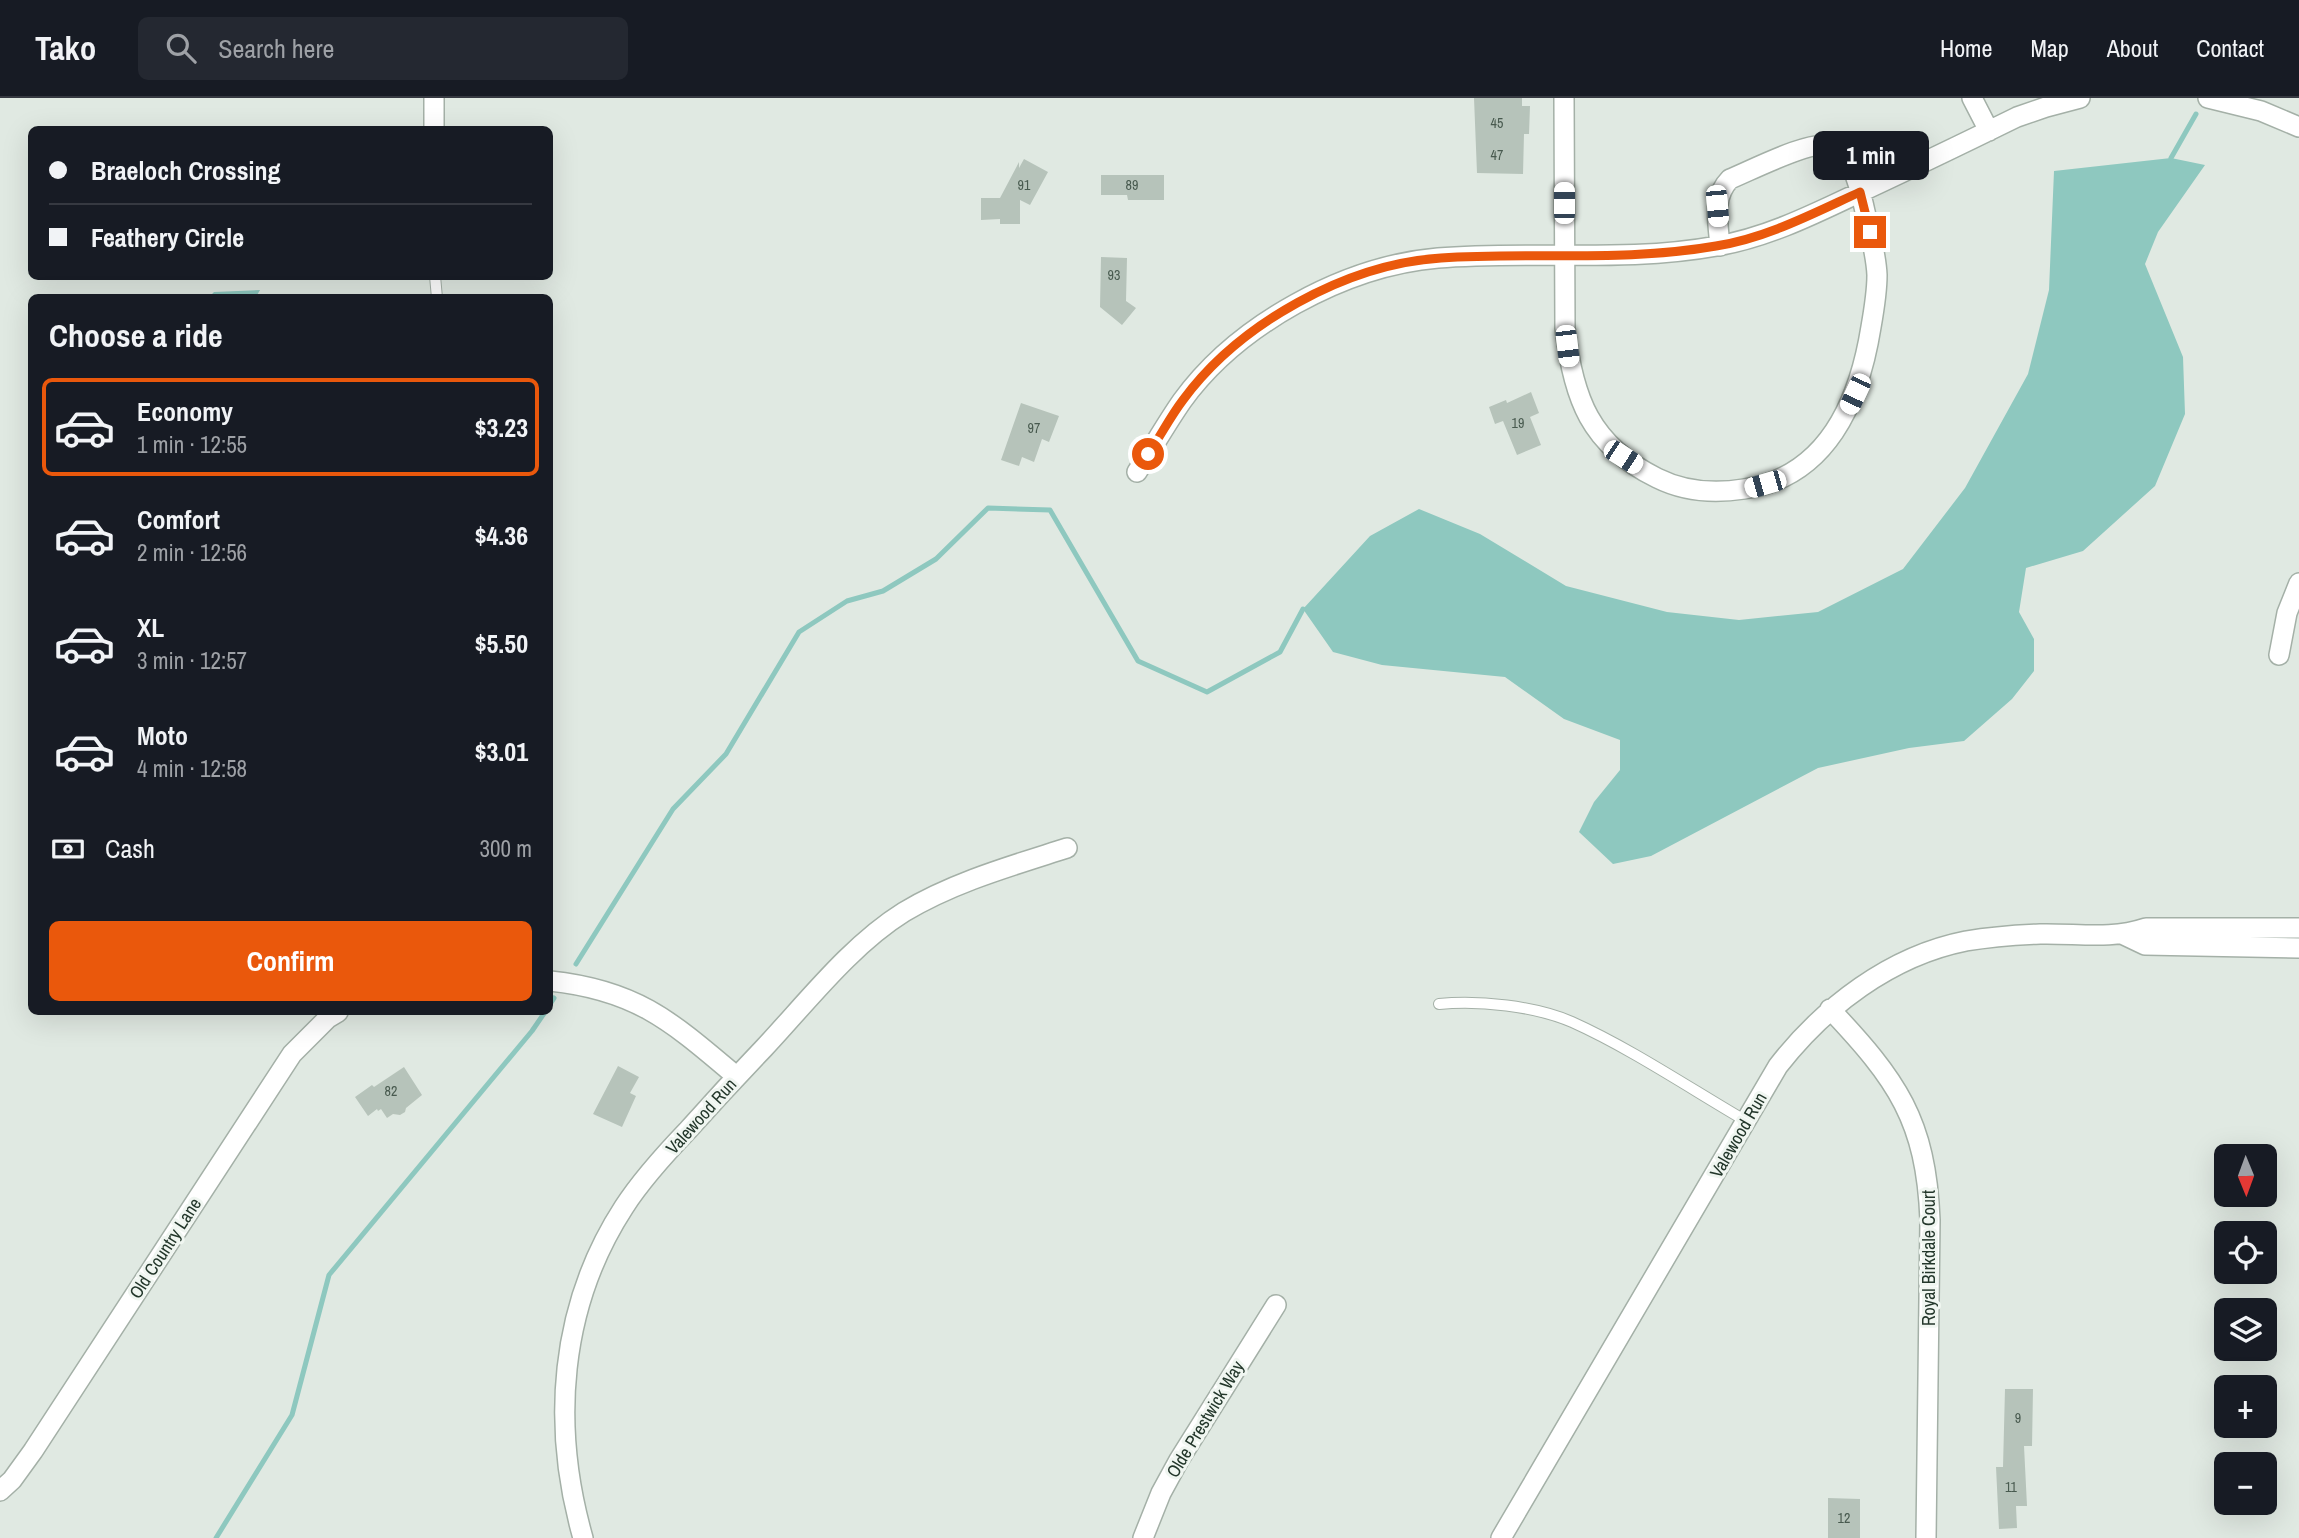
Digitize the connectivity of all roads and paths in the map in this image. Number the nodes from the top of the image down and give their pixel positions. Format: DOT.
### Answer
graph roads {
  1 [pos="434,98"];
  2 [pos="1564,98"];
  3 [pos="1972,98"];
  4 [pos="2080,98"];
  5 [pos="2208,98"];
  6 [pos="434,126"];
  7 [pos="2299,127"];
  8 [pos="1989,131"];
  9 [pos="1860,192"];
  10 [pos="1720,246"];
  11 [pos="1564,256"];
  12 [pos="1137,472"];
  13 [pos="2299,583"];
  14 [pos="2279,655"];
  15 [pos="1067,848"];
  16 [pos="2299,928"];
  17 [pos="2124,935"];
  18 [pos="2299,948"];
  19 [pos="553,981"];
  20 [pos="1439,1004"];
  21 [pos="1830,1009"];
  22 [pos="334,1015"];
  23 [pos="736,1076"];
  24 [pos="1746,1121"];
  25 [pos="1276,1305"];
  26 [pos="0,1492"];
  27 [pos="583,1538"];
  28 [pos="1143,1538"];
  29 [pos="1501,1538"];
  30 [pos="1926,1538"];
  1 -- 6 [label="street"];
  2 -- 11 [label="street"];
  3 -- 8 [label="street"];
  4 -- 8 [label="street"];
  5 -- 7 [label="street"];
  8 -- 9 [label="street"];
  9 -- 10 [label="street"];
  9 -- 10 [label="street"];
  9 -- 11 [label="street"];
  10 -- 11 [label="street"];
  11 -- 12 [label="street"];
  13 -- 14 [label="street"];
  15 -- 23 [label="street, Valewood Run"];
  16 -- 17 [label="street, Valewood Run"];
  17 -- 18 [label="street, Valewood Run"];
  17 -- 21 [label="street, Valewood Run"];
  19 -- 23 [label="street"];
  20 -- 24 [label="lane"];
  21 -- 24 [label="street, Valewood Run"];
  21 -- 30 [label="street, Royal Birkdale Court"];
  22 -- 26 [label="street, Old Country Lane"];
  23 -- 27 [label="street, Valewood Run"];
  24 -- 29 [label="street, Valewood Run"];
  25 -- 28 [label="street, Olde Prestwick Way"];
}
